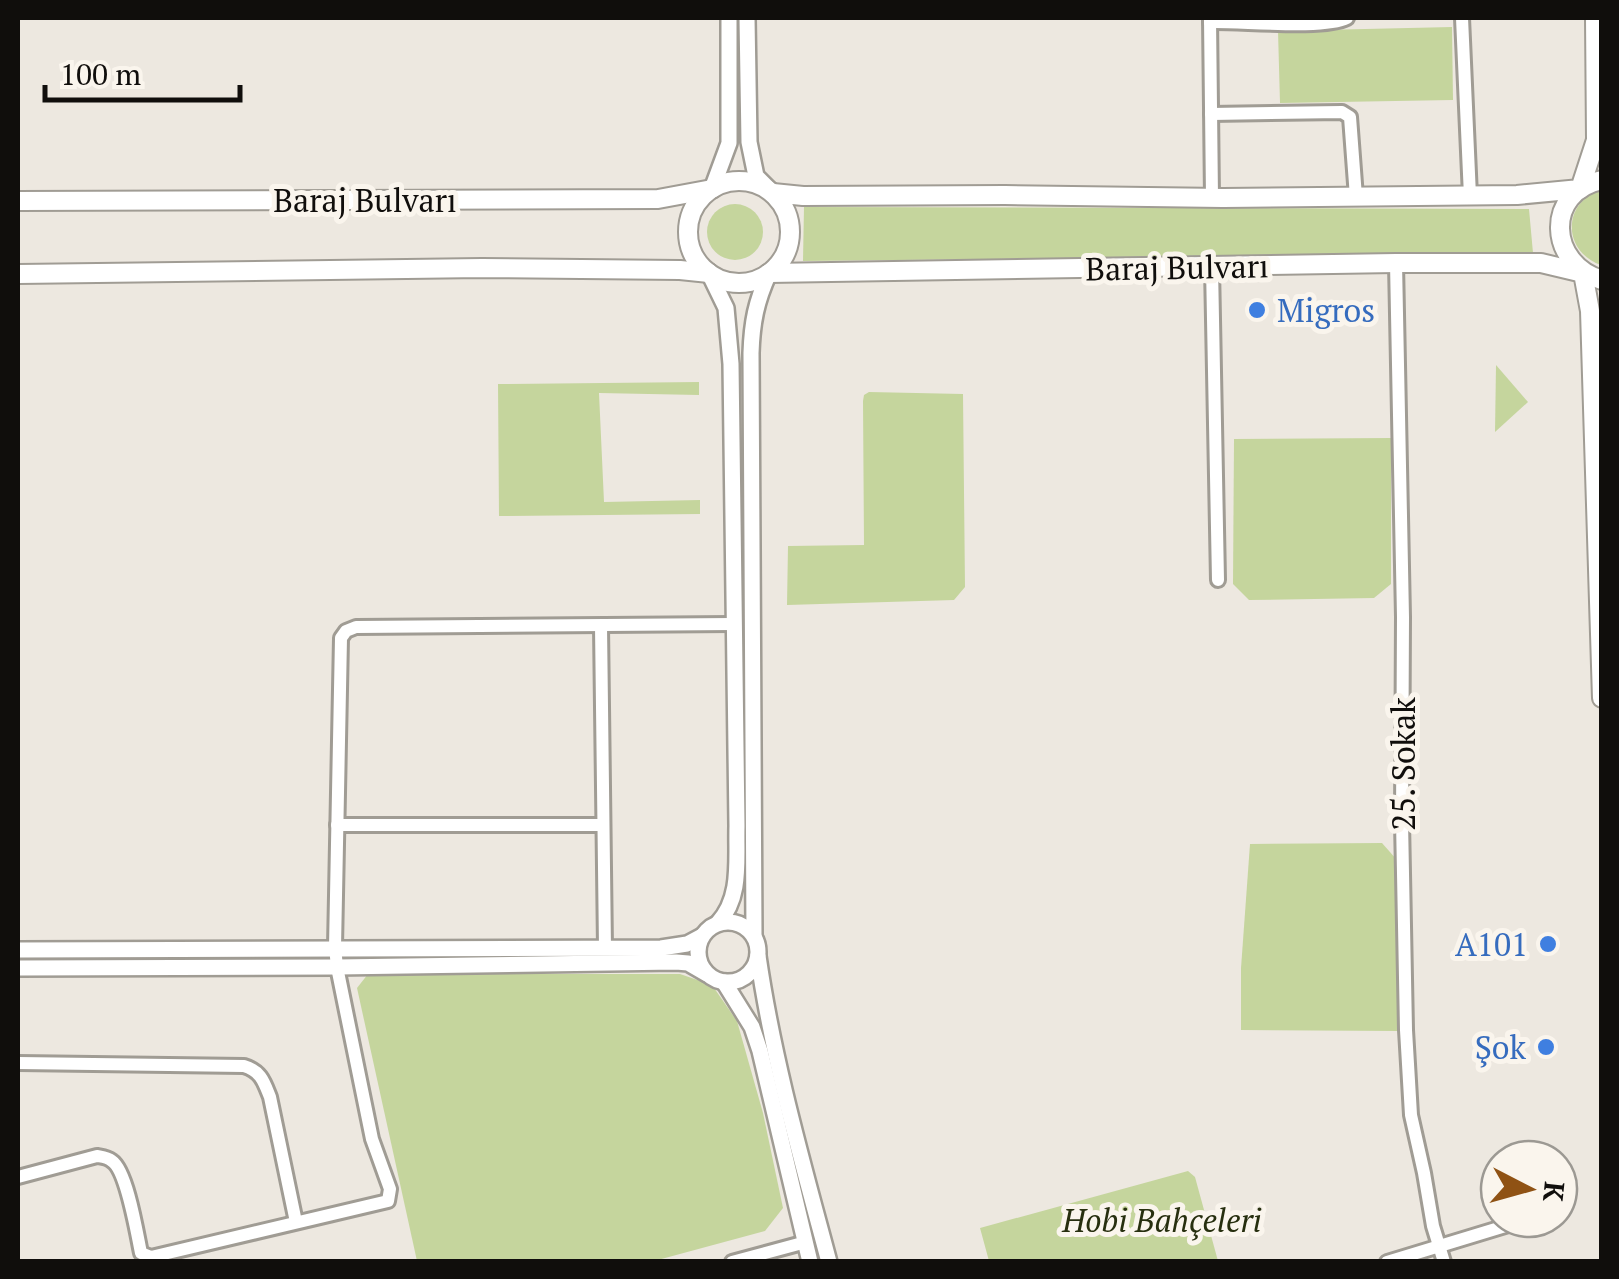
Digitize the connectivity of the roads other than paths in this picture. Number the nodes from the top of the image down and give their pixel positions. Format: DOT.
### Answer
graph roads {
  1 [pos="728,18"];
  2 [pos="747,18"];
  3 [pos="1346,18"];
  4 [pos="1462,18"];
  5 [pos="1595,18"];
  6 [pos="1210,20"];
  7 [pos="1212,114"];
  8 [pos="1602,180"];
  9 [pos="712,189"];
  10 [pos="1580,189"];
  11 [pos="773,193"];
  12 [pos="1470,196"];
  13 [pos="1356,197"];
  14 [pos="1212,198"];
  15 [pos="18,201"];
  16 [pos="1396,263"];
  17 [pos="1212,267"];
  18 [pos="709,273"];
  19 [pos="769,273"];
  20 [pos="1583,273"];
  21 [pos="18,274"];
  22 [pos="1602,280"];
  23 [pos="1218,580"];
  24 [pos="733,624"];
  25 [pos="600,626"];
  26 [pos="1602,698"];
  27 [pos="338,824"];
  28 [pos="603,825"];
  29 [pos="718,923"];
  30 [pos="702,936"];
  31 [pos="754,936"];
  32 [pos="336,948"];
  33 [pos="605,948"];
  34 [pos="18,950"];
  35 [pos="758,956"];
  36 [pos="338,967"];
  37 [pos="18,968"];
  38 [pos="706,974"];
  39 [pos="724,982"];
  40 [pos="18,1064"];
  41 [pos="18,1176"];
  42 [pos="296,1222"];
  43 [pos="1479,1234"];
  44 [pos="806,1242"];
  45 [pos="1439,1247"];
  46 [pos="732,1262"];
  47 [pos="810,1262"];
  48 [pos="830,1262"];
  49 [pos="1388,1262"];
  50 [pos="1444,1262"];
  1 -- 9 [label="street"];
  2 -- 11 [label="street"];
  3 -- 6 [label="street"];
  4 -- 12 [label="street"];
  5 -- 10 [label="main road"];
  6 -- 7 [label="street"];
  7 -- 13 [label="street"];
  7 -- 14 [label="street"];
  8 -- 10 [label="main road, Baraj Bulvarı"];
  9 -- 11 [label="main road"];
  9 -- 15 [label="main road, Baraj Bulvarı"];
  9 -- 18 [label="main road"];
  10 -- 12 [label="main road, Baraj Bulvarı"];
  10 -- 20 [label="main road"];
  11 -- 14 [label="main road, Baraj Bulvarı"];
  11 -- 19 [label="main road"];
  12 -- 13 [label="main road, Baraj Bulvarı"];
  13 -- 14 [label="main road, Baraj Bulvarı"];
  16 -- 17 [label="main road, Baraj Bulvarı"];
  16 -- 20 [label="main road, Baraj Bulvarı"];
  16 -- 45 [label="street, 25. Sokak"];
  17 -- 19 [label="main road, Baraj Bulvarı"];
  17 -- 23 [label="street"];
  18 -- 19 [label="main road"];
  18 -- 21 [label="main road"];
  18 -- 24 [label="street"];
  19 -- 31 [label="street"];
  20 -- 22 [label="main road, Baraj Bulvarı"];
  20 -- 26 [label="main road"];
  24 -- 25 [label="street"];
  24 -- 29 [label="street"];
  25 -- 27 [label="street"];
  25 -- 28 [label="street"];
  27 -- 28 [label="street"];
  27 -- 32 [label="street"];
  28 -- 33 [label="street"];
  29 -- 30 [label="street"];
  29 -- 31 [label="street"];
  30 -- 33 [label="street"];
  30 -- 38 [label="street"];
  31 -- 35 [label="street"];
  32 -- 33 [label="street"];
  32 -- 34 [label="street"];
  32 -- 36 [label="street"];
  35 -- 39 [label="street"];
  35 -- 48 [label="street"];
  36 -- 37 [label="street"];
  36 -- 38 [label="street"];
  36 -- 42 [label="street"];
  38 -- 39 [label="street"];
  39 -- 44 [label="street"];
  40 -- 42 [label="street"];
  41 -- 42 [label="street"];
  43 -- 45 [label="street"];
  44 -- 46 [label="street"];
  44 -- 47 [label="street"];
  45 -- 49 [label="street"];
  45 -- 50 [label="street, 25. Sokak"];
}
